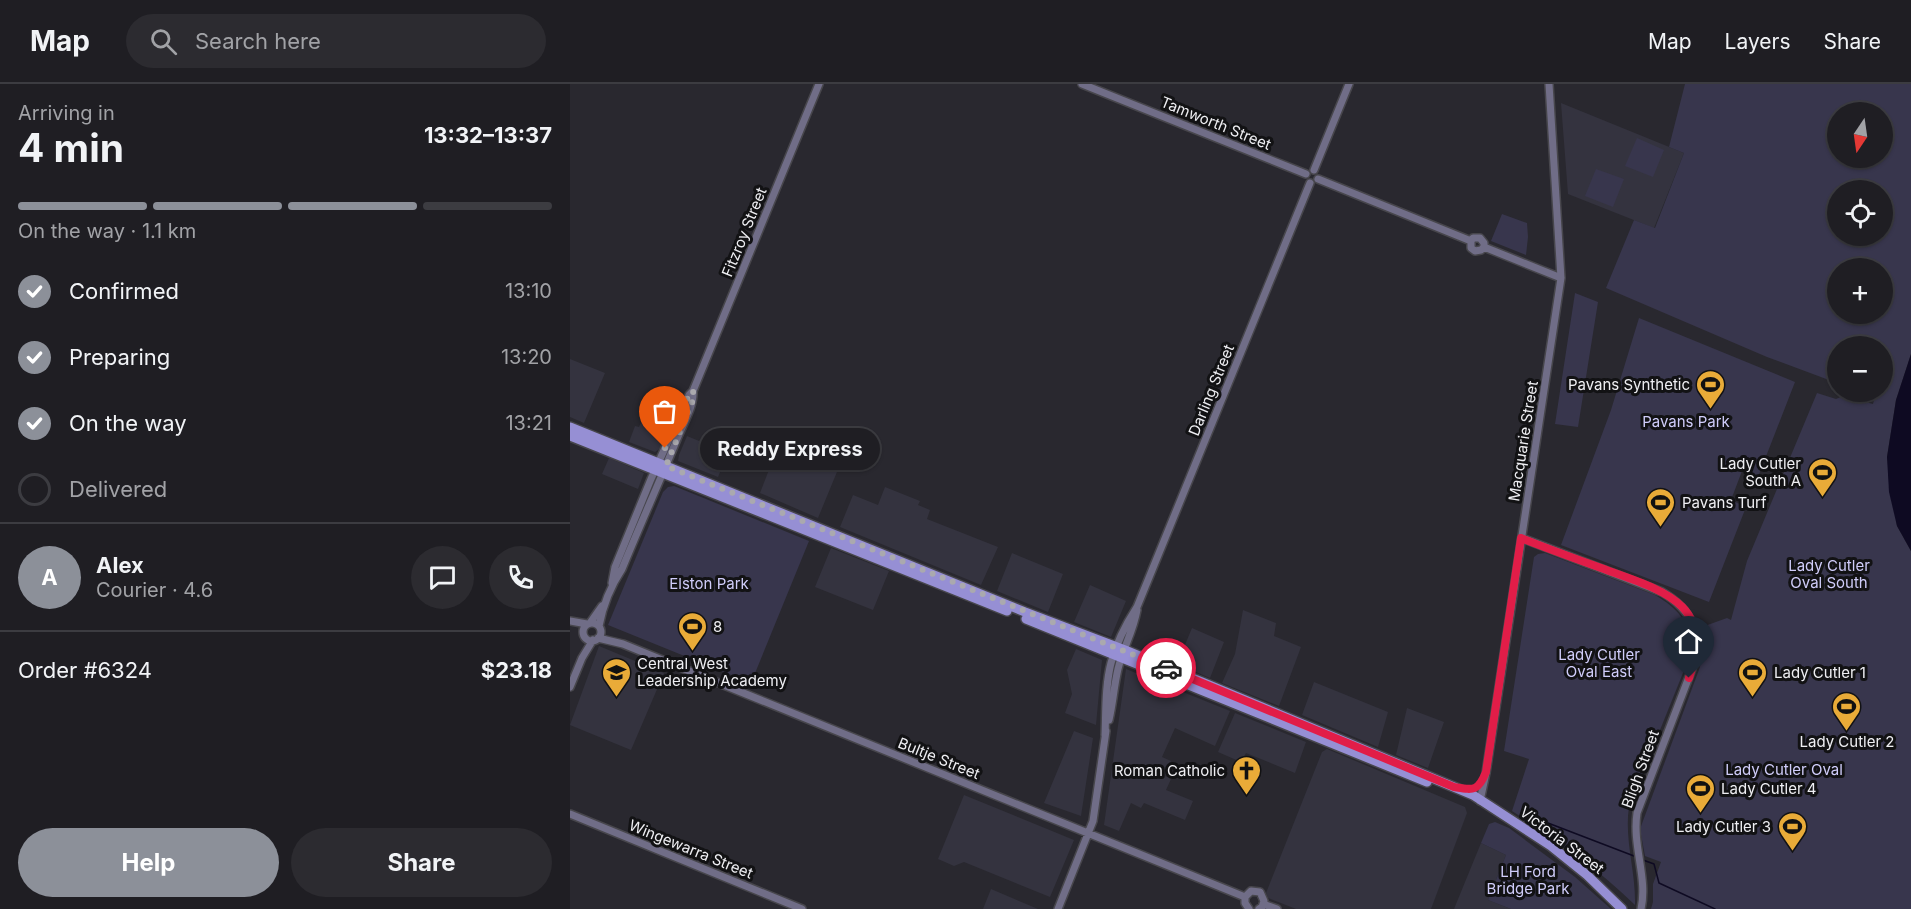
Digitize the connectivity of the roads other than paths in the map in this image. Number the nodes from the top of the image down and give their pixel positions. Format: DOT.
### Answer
graph roads {
  1 [pos="819,84"];
  2 [pos="1082,84"];
  3 [pos="1349,84"];
  4 [pos="1549,84"];
  5 [pos="1314,170"];
  6 [pos="1306,174"];
  7 [pos="1318,179"];
  8 [pos="1310,183"];
  9 [pos="1561,278"];
  10 [pos="570,427"];
  11 [pos="570,435"];
  12 [pos="661,468"];
  13 [pos="1521,538"];
  14 [pos="604,602"];
  15 [pos="570,623"];
  16 [pos="588,624"];
  17 [pos="599,628"];
  18 [pos="590,637"];
  19 [pos="623,644"];
  20 [pos="1119,653"];
  21 [pos="570,687"];
  22 [pos="1486,772"];
  23 [pos="1454,787"];
  24 [pos="1480,801"];
  25 [pos="570,814"];
  26 [pos="1089,833"];
  27 [pos="1245,897"];
  28 [pos="1261,906"];
  29 [pos="802,909"];
  30 [pos="1058,909"];
  31 [pos="1250,909"];
  32 [pos="1277,909"];
  33 [pos="1622,909"];
  34 [pos="1641,909"];
  1 -- 12 [label="street, Fitzroy Street"];
  2 -- 6 [label="street, Tamworth Street"];
  3 -- 5 [label="street"];
  4 -- 9 [label="street, Macquarie Street"];
  5 -- 6 [label="street"];
  5 -- 7 [label="street"];
  6 -- 8 [label="street"];
  7 -- 8 [label="street"];
  7 -- 9 [label="street"];
  8 -- 20 [label="street, Darling Street"];
  9 -- 13 [label="street, Macquarie Street"];
  10 -- 12 [label="highway"];
  11 -- 12 [label="highway"];
  12 -- 14 [label="street, Fitzroy Street"];
  12 -- 20 [label="highway"];
  13 -- 22 [label="street, Macquarie Street"];
  13 -- 34 [label="street, Bligh Street"];
  14 -- 16 [label="street, Fitzroy Street"];
  14 -- 17 [label="street, Fitzroy Street"];
  15 -- 16 [label="street, Bultje Street"];
  15 -- 18 [label="street, Bultje Street"];
  16 -- 17 [label="street, Bultje Street"];
  16 -- 18 [label="street, Fitzroy Street"];
  17 -- 18 [label="street, Fitzroy Street"];
  17 -- 19 [label="street, Bultje Street"];
  18 -- 19 [label="street, Bultje Street"];
  18 -- 21 [label="street"];
  19 -- 26 [label="street, Bultje Street"];
  20 -- 23 [label="highway"];
  20 -- 24 [label="highway"];
  20 -- 26 [label="street, Darling Street"];
  22 -- 23 [label="street"];
  22 -- 24 [label="street, Macquarie Street"];
  23 -- 24 [label="highway"];
  24 -- 33 [label="highway, Victoria Street"];
  25 -- 29 [label="street, Wingewarra Street"];
  26 -- 27 [label="street, Bultje Street"];
  26 -- 30 [label="street, Darling Street"];
  27 -- 28 [label="street, Bultje Street"];
  27 -- 31 [label="street"];
  28 -- 32 [label="street"];
}
